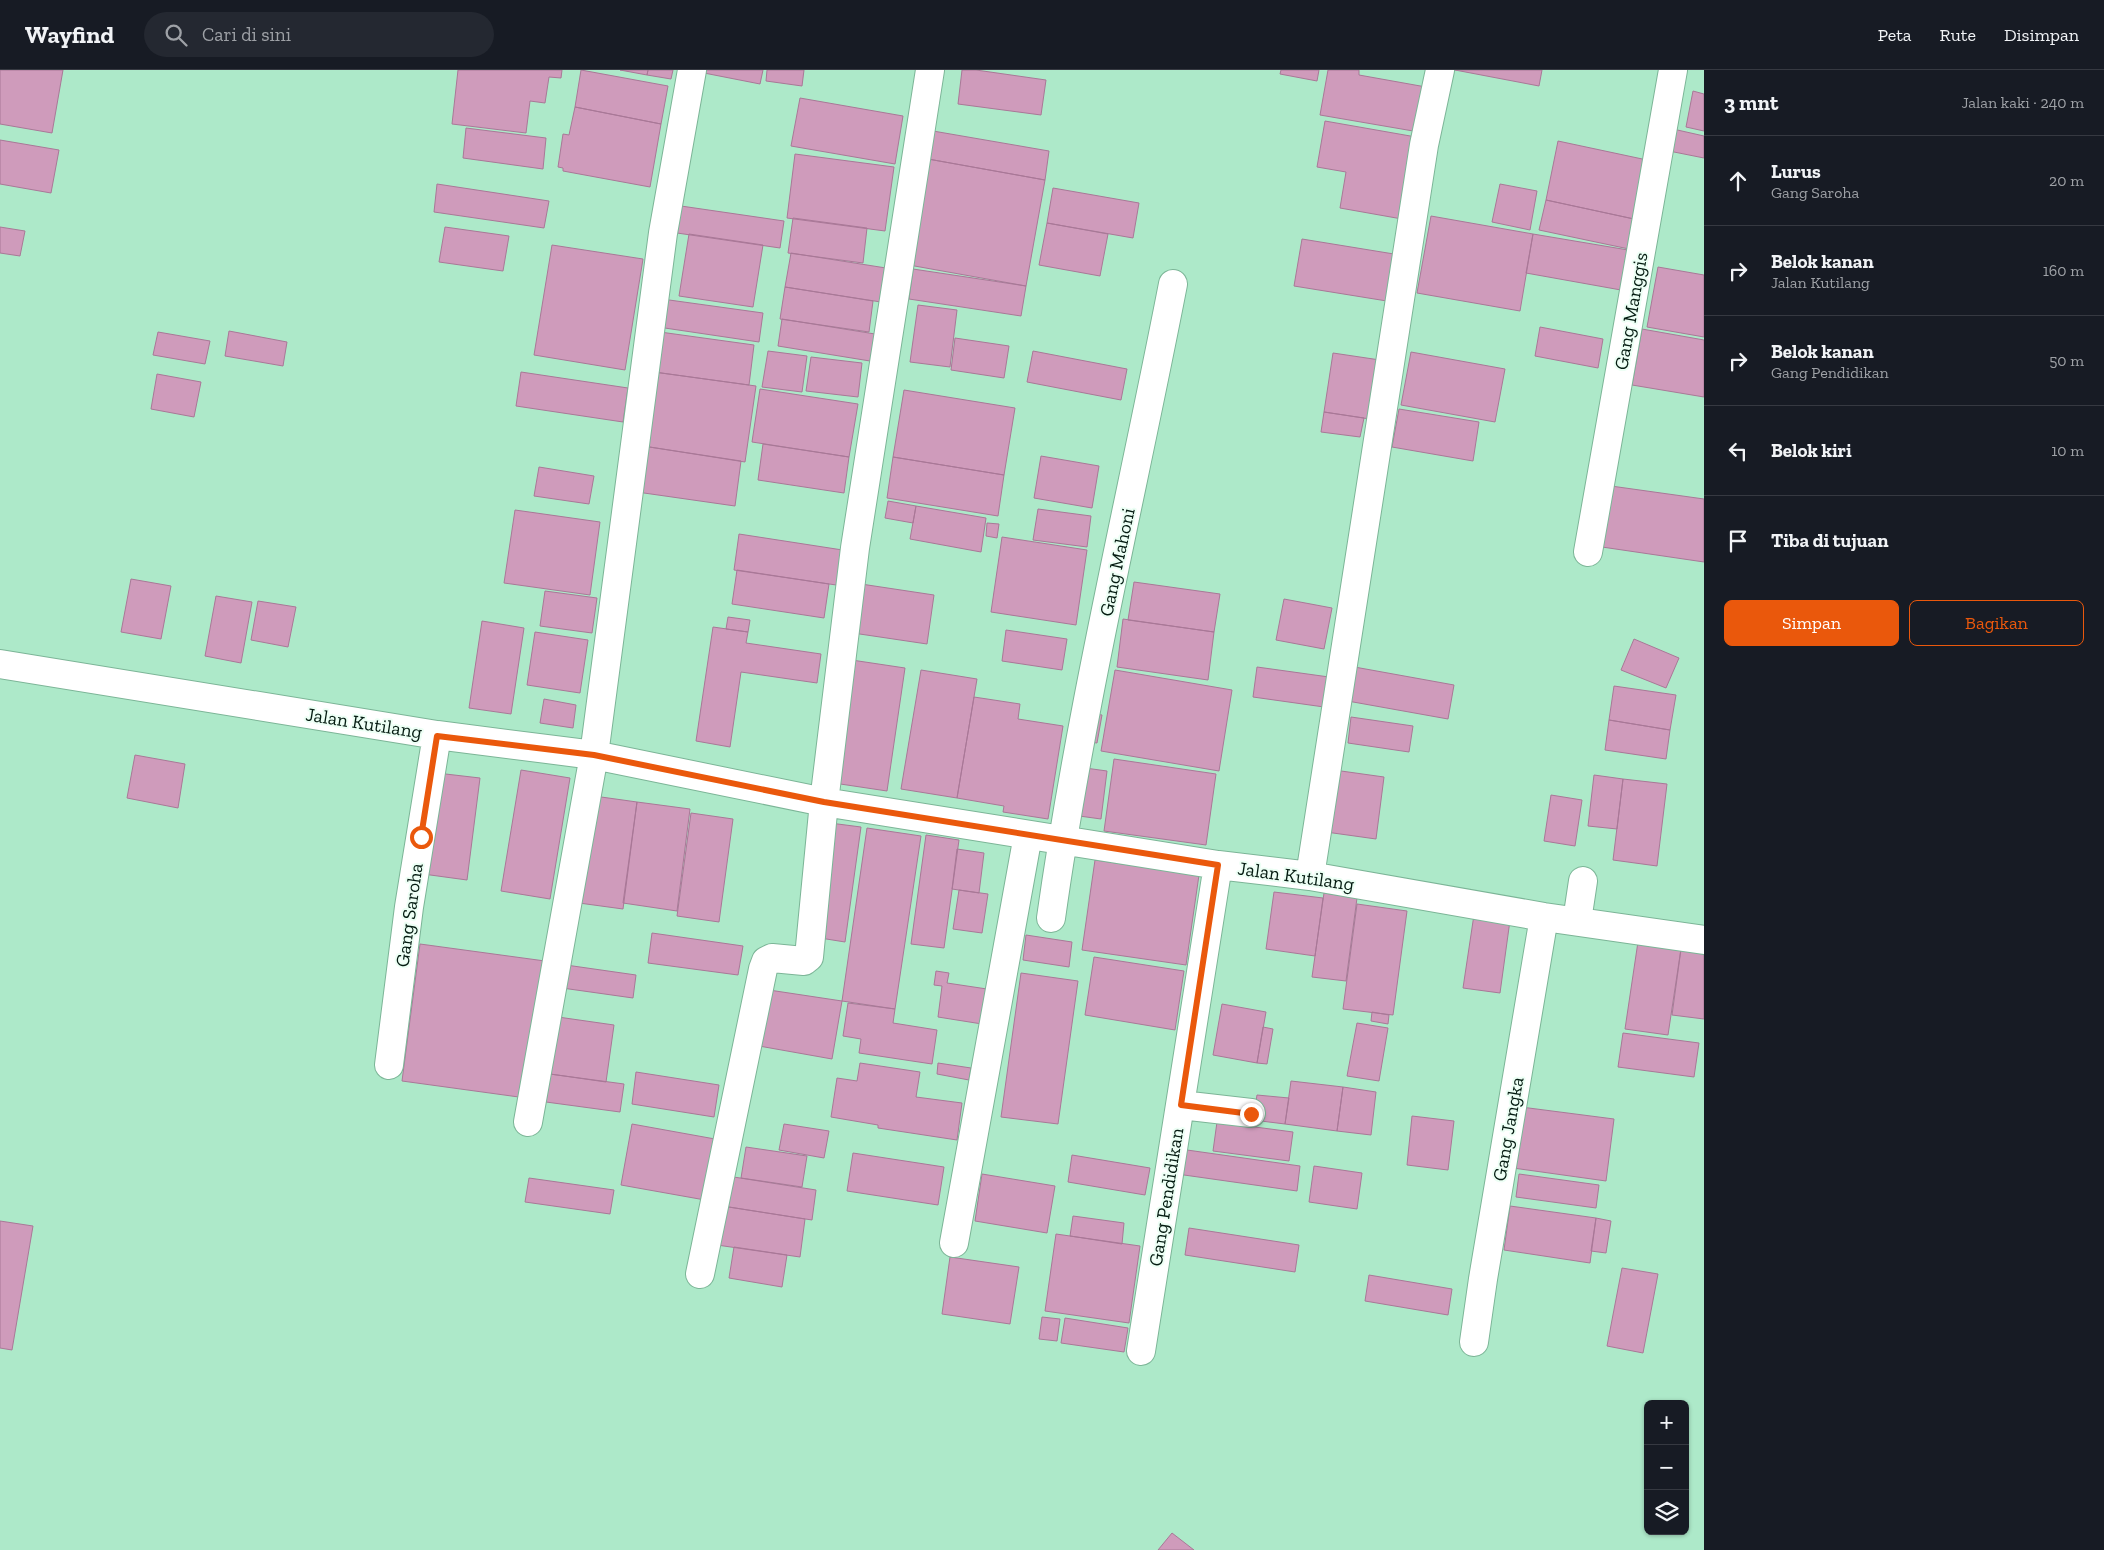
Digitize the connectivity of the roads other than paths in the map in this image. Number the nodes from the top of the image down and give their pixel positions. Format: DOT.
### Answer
graph roads {
  1 [pos="692,70"];
  2 [pos="930,70"];
  3 [pos="1440,70"];
  4 [pos="1673,70"];
  5 [pos="1173,284"];
  6 [pos="1588,552"];
  7 [pos="0,664"];
  8 [pos="437,736"];
  9 [pos="594,755"];
  10 [pos="824,802"];
  11 [pos="1028,835"];
  12 [pos="1062,840"];
  13 [pos="1218,865"];
  14 [pos="1310,876"];
  15 [pos="1583,881"];
  16 [pos="1544,917"];
  17 [pos="1051,918"];
  18 [pos="1577,921"];
  19 [pos="1704,940"];
  20 [pos="389,1065"];
  21 [pos="1181,1105"];
  22 [pos="1251,1114"];
  23 [pos="528,1122"];
  24 [pos="954,1243"];
  25 [pos="700,1274"];
  26 [pos="1474,1342"];
  27 [pos="1140,1351"];
  1 -- 9 [label="street"];
  2 -- 10 [label="street"];
  3 -- 14 [label="street"];
  4 -- 6 [label="street, Gang Manggis"];
  5 -- 12 [label="street, Gang Mahoni"];
  7 -- 8 [label="street, Jalan Kutilang"];
  8 -- 9 [label="street, Jalan Kutilang"];
  8 -- 20 [label="street, Gang Saroha"];
  9 -- 10 [label="street, Jalan Kutilang"];
  9 -- 23 [label="street"];
  10 -- 11 [label="street, Jalan Kutilang"];
  10 -- 25 [label="street"];
  11 -- 12 [label="street, Jalan Kutilang"];
  11 -- 24 [label="street"];
  12 -- 13 [label="street, Jalan Kutilang"];
  12 -- 17 [label="street, Gang Mahoni"];
  13 -- 14 [label="street, Jalan Kutilang"];
  13 -- 21 [label="street, Gang Pendidikan"];
  14 -- 16 [label="street, Jalan Kutilang"];
  15 -- 18 [label="street"];
  16 -- 18 [label="street, Jalan Kutilang"];
  16 -- 26 [label="street, Gang Jangka"];
  18 -- 19 [label="street, Jalan Kutilang"];
  21 -- 22 [label="street"];
  21 -- 27 [label="street, Gang Pendidikan"];
}
